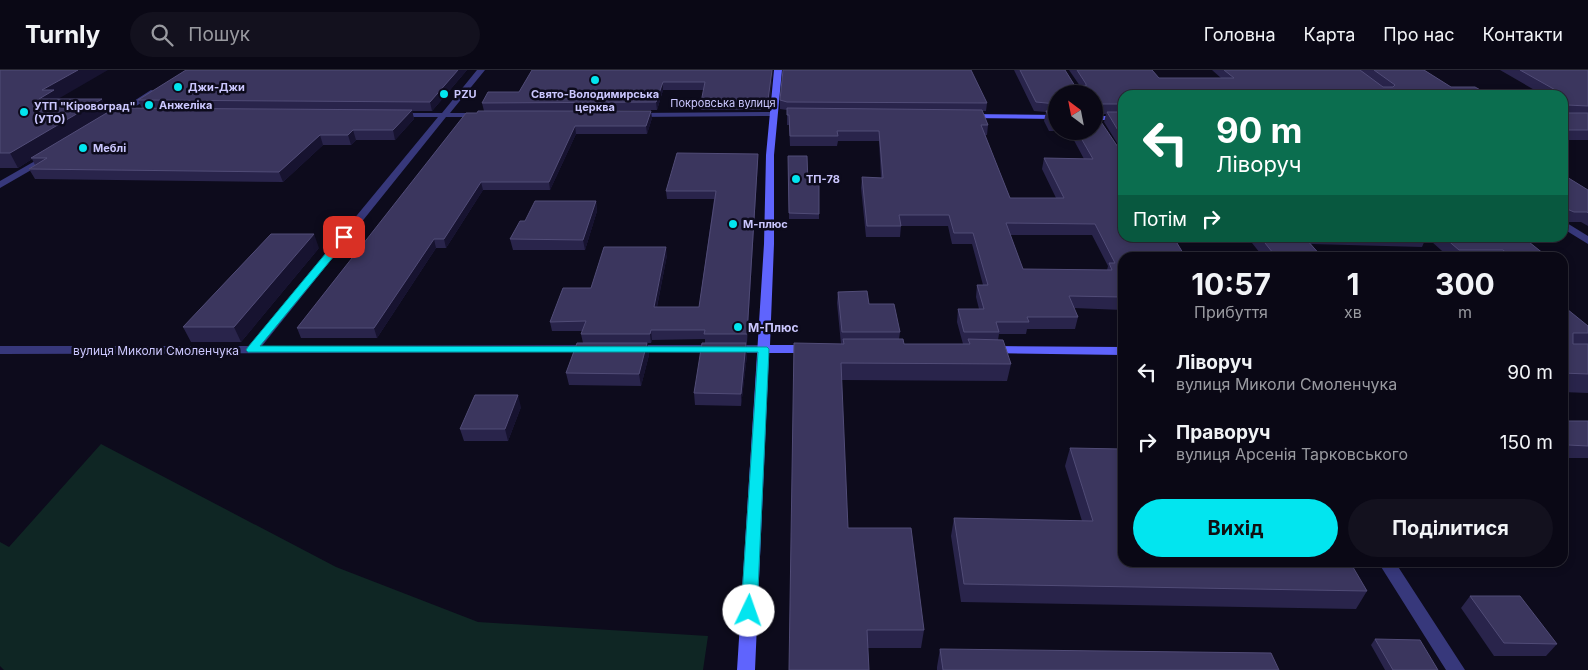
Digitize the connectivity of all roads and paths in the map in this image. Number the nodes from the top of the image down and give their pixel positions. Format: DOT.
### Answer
graph roads {
  1 [pos="482,70"];
  2 [pos="778,70"];
  3 [pos="164,85"];
  4 [pos="119,113"];
  5 [pos="134,113"];
  6 [pos="777,114"];
  7 [pos="388,115"];
  8 [pos="445,115"];
  9 [pos="486,115"];
  10 [pos="628,115"];
  11 [pos="958,116"];
  12 [pos="1048,117"];
  13 [pos="1103,117"];
  14 [pos="1118,118"];
  15 [pos="107,120"];
  16 [pos="61,148"];
  17 [pos="0,185"];
  18 [pos="1568,227"];
  19 [pos="1588,241"];
  20 [pos="605,349"];
  21 [pos="624,349"];
  22 [pos="763,349"];
  23 [pos="0,350"];
  24 [pos="252,350"];
  25 [pos="827,350"];
  26 [pos="975,350"];
  27 [pos="1118,351"];
  28 [pos="1389,567"];
  29 [pos="746,670"];
  30 [pos="1456,670"];
  1 -- 8 [label="street"];
  2 -- 6 [label="street"];
  3 -- 4 [label="street"];
  4 -- 5 [label="street"];
  4 -- 15 [label="street"];
  6 -- 10 [label="street, Покровська вулиця"];
  6 -- 22 [label="street"];
  7 -- 8 [label="street"];
  8 -- 9 [label="street"];
  8 -- 24 [label="street"];
  11 -- 12 [label="street"];
  13 -- 14 [label="street"];
  16 -- 17 [label="street"];
  18 -- 19 [label="street"];
  20 -- 24 [label="street, вулиця Миколи Смоленчука"];
  21 -- 22 [label="street"];
  22 -- 25 [label="street"];
  22 -- 29 [label="street"];
  23 -- 24 [label="street, вулиця Миколи Смоленчука"];
  26 -- 27 [label="street"];
  28 -- 30 [label="street"];
}
